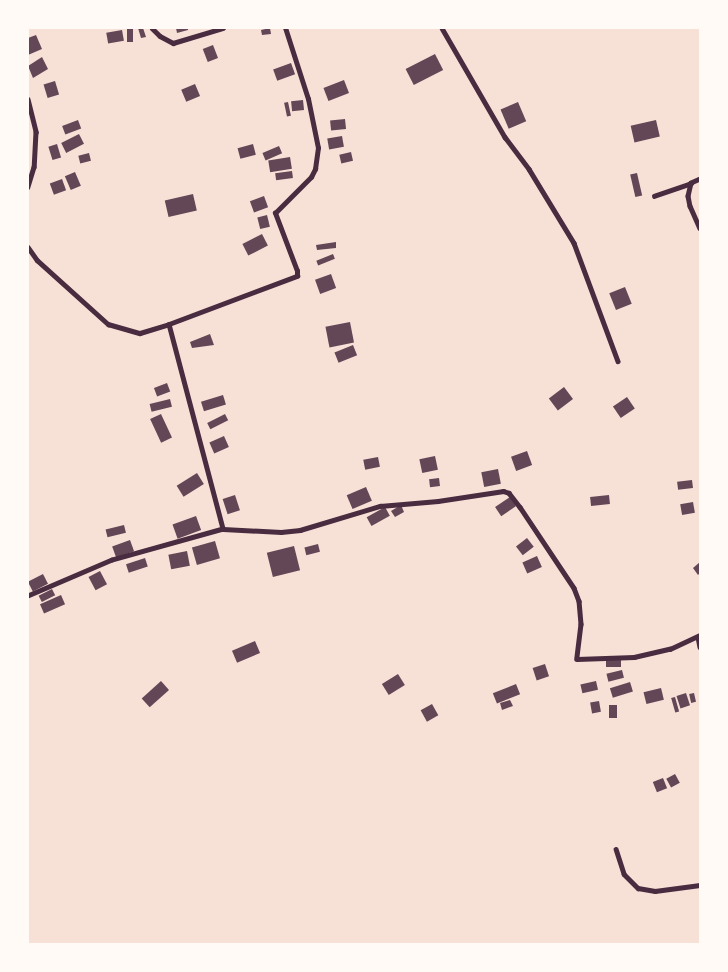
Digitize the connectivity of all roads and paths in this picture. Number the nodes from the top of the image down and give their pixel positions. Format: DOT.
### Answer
graph roads {
  1 [pos="152,28"];
  2 [pos="222,28"];
  3 [pos="285,28"];
  4 [pos="442,28"];
  5 [pos="28,98"];
  6 [pos="700,179"];
  7 [pos="691,183"];
  8 [pos="28,187"];
  9 [pos="654,196"];
  10 [pos="700,228"];
  11 [pos="28,247"];
  12 [pos="169,324"];
  13 [pos="618,361"];
  14 [pos="223,529"];
  15 [pos="28,596"];
  16 [pos="699,636"];
  17 [pos="700,648"];
  18 [pos="616,849"];
  19 [pos="700,885"];
  1 -- 2 [label="street"];
  3 -- 12 [label="street"];
  4 -- 13 [label="street"];
  5 -- 8 [label="street"];
  6 -- 7 [label="street"];
  7 -- 9 [label="street"];
  7 -- 10 [label="street"];
  11 -- 12 [label="street"];
  12 -- 14 [label="street"];
  14 -- 15 [label="street"];
  14 -- 16 [label="street"];
  16 -- 17 [label="street"];
  18 -- 19 [label="street"];
}
